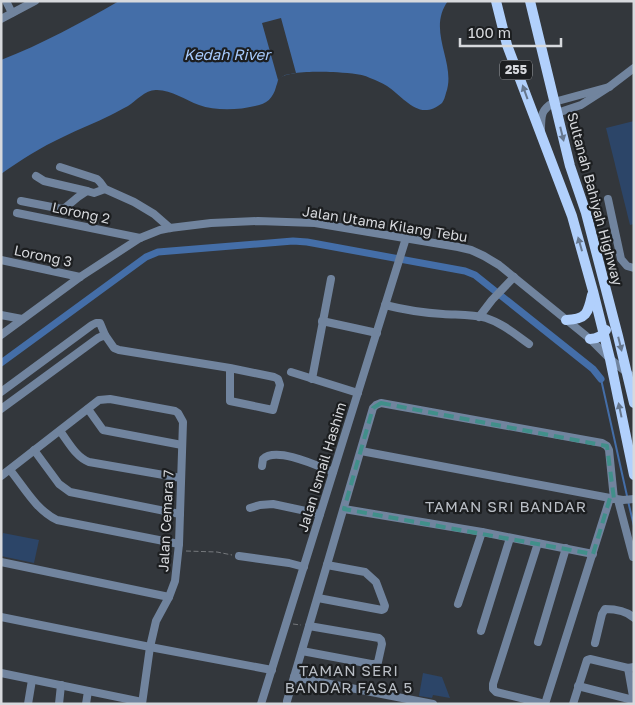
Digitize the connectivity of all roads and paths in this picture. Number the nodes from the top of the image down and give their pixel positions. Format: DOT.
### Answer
graph roads {
  1 [pos="6,1"];
  2 [pos="35,1"];
  3 [pos="496,1"];
  4 [pos="530,1"];
  5 [pos="12,13"];
  6 [pos="1,19"];
  7 [pos="634,68"];
  8 [pos="556,108"];
  9 [pos="542,138"];
  10 [pos="60,167"];
  11 [pos="36,176"];
  12 [pos="105,189"];
  13 [pos="87,191"];
  14 [pos="608,199"];
  15 [pos="21,200"];
  16 [pos="17,213"];
  17 [pos="170,228"];
  18 [pos="140,238"];
  19 [pos="406,238"];
  20 [pos="1,260"];
  21 [pos="634,268"];
  22 [pos="80,277"];
  23 [pos="514,277"];
  24 [pos="331,279"];
  25 [pos="593,291"];
  26 [pos="385,305"];
  27 [pos="1,315"];
  28 [pos="612,315"];
  29 [pos="479,317"];
  30 [pos="22,319"];
  31 [pos="566,320"];
  32 [pos="322,321"];
  33 [pos="376,333"];
  34 [pos="1,335"];
  35 [pos="105,335"];
  36 [pos="603,335"];
  37 [pos="590,340"];
  38 [pos="529,344"];
  39 [pos="610,359"];
  40 [pos="230,368"];
  41 [pos="291,372"];
  42 [pos="27,373"];
  43 [pos="630,376"];
  44 [pos="312,379"];
  45 [pos="35,384"];
  46 [pos="1,392"];
  47 [pos="358,394"];
  48 [pos="634,403"];
  49 [pos="1,409"];
  50 [pos="88,409"];
  51 [pos="60,431"];
  52 [pos="182,445"];
  53 [pos="34,450"];
  54 [pos="361,451"];
  55 [pos="262,466"];
  56 [pos="10,470"];
  57 [pos="333,472"];
  58 [pos="634,475"];
  59 [pos="1,476"];
  60 [pos="181,478"];
  61 [pos="616,499"];
  62 [pos="633,499"];
  63 [pos="250,508"];
  64 [pos="344,509"];
  65 [pos="180,514"];
  66 [pos="320,514"];
  67 [pos="482,532"];
  68 [pos="510,538"];
  69 [pos="538,543"];
  70 [pos="179,544"];
  71 [pos="566,548"];
  72 [pos="593,554"];
  73 [pos="239,556"];
  74 [pos="633,558"];
  75 [pos="1,562"];
  76 [pos="327,565"];
  77 [pos="304,567"];
  78 [pos="168,597"];
  79 [pos="318,598"];
  80 [pos="458,604"];
  81 [pos="1,617"];
  82 [pos="634,618"];
  83 [pos="286,623"];
  84 [pos="309,626"];
  85 [pos="481,631"];
  86 [pos="538,642"];
  87 [pos="595,643"];
  88 [pos="150,647"];
  89 [pos="302,651"];
  90 [pos="631,668"];
  91 [pos="272,670"];
  92 [pos="1,673"];
  93 [pos="294,677"];
  94 [pos="32,680"];
  95 [pos="61,685"];
  96 [pos="578,686"];
  97 [pos="88,691"];
  98 [pos="116,700"];
  99 [pos="287,701"];
  100 [pos="517,701"];
  101 [pos="634,701"];
  102 [pos="142,703"];
  103 [pos="28,704"];
  104 [pos="59,704"];
  105 [pos="86,704"];
  106 [pos="261,704"];
  107 [pos="432,704"];
  108 [pos="545,704"];
  109 [pos="573,704"];
  1 -- 5 [label="street"];
  2 -- 5 [label="street"];
  9 -- 3 [label="main road, Sultanah Bahiyah Highway / 255, one-way"];
  4 -- 8 [label="main road, Sultanah Bahiyah Highway / 255"];
  5 -- 6 [label="street"];
  7 -- 8 [label="street"];
  8 -- 9 [label="street"];
  8 -- 28 [label="main road, Sultanah Bahiyah Highway / 255, one-way"];
  25 -- 9 [label="main road, Sultanah Bahiyah Highway / 255, one-way"];
  10 -- 12 [label="street"];
  11 -- 13 [label="street"];
  12 -- 13 [label="street"];
  12 -- 17 [label="street"];
  13 -- 15 [label="street"];
  14 -- 21 [label="street"];
  16 -- 18 [label="street, Lorong 2"];
  17 -- 18 [label="street, Jalan Utama Kilang Tebu"];
  17 -- 19 [label="street, Jalan Utama Kilang Tebu"];
  18 -- 22 [label="street, Jalan Utama Kilang Tebu"];
  19 -- 23 [label="street, Jalan Utama Kilang Tebu"];
  19 -- 26 [label="street, Jalan Ismail Hashim"];
  20 -- 22 [label="street, Lorong 3"];
  22 -- 30 [label="street, Jalan Utama Kilang Tebu"];
  23 -- 29 [label="street"];
  23 -- 31 [label="street, Jalan Utama Kilang Tebu"];
  24 -- 32 [label="street"];
  25 -- 31 [label="main road"];
  25 -- 36 [label="main road, Sultanah Bahiyah Highway / 255"];
  26 -- 29 [label="street"];
  26 -- 33 [label="street, Jalan Ismail Hashim"];
  27 -- 30 [label="street"];
  28 -- 36 [label="main road"];
  28 -- 43 [label="main road, Sultanah Bahiyah Highway / 255, one-way"];
  29 -- 38 [label="street"];
  30 -- 34 [label="street, Jalan Utama Kilang Tebu"];
  31 -- 37 [label="street, Jalan Utama Kilang Tebu"];
  32 -- 33 [label="street"];
  32 -- 44 [label="street"];
  33 -- 47 [label="street, Jalan Ismail Hashim"];
  35 -- 40 [label="street"];
  35 -- 42 [label="street"];
  35 -- 45 [label="street"];
  36 -- 37 [label="main road"];
  36 -- 39 [label="main road, Sultanah Bahiyah Highway / 255"];
  37 -- 39 [label="street, Jalan Utama Kilang Tebu"];
  39 -- 43 [label="street, Jalan Utama Kilang Tebu"];
  58 -- 39 [label="main road, Sultanah Bahiyah Highway / 255, one-way"];
  40 -- 40 [label="street"];
  41 -- 44 [label="street"];
  42 -- 45 [label="street"];
  42 -- 46 [label="street"];
  43 -- 48 [label="main road, Sultanah Bahiyah Highway / 255"];
  44 -- 47 [label="street"];
  45 -- 49 [label="street"];
  47 -- 57 [label="street, Jalan Ismail Hashim"];
  50 -- 51 [label="street"];
  50 -- 52 [label="street"];
  50 -- 52 [label="street, Jalan Cemara 7"];
  51 -- 53 [label="street"];
  51 -- 60 [label="street"];
  52 -- 60 [label="street, Jalan Cemara 7"];
  53 -- 56 [label="street"];
  53 -- 65 [label="street"];
  54 -- 61 [label="street"];
  54 -- 61 [label="street"];
  54 -- 64 [label="street"];
  55 -- 57 [label="street"];
  56 -- 59 [label="street"];
  56 -- 70 [label="street"];
  57 -- 66 [label="street, Jalan Ismail Hashim"];
  60 -- 65 [label="street, Jalan Cemara 7"];
  61 -- 62 [label="street"];
  61 -- 72 [label="street"];
  61 -- 74 [label="street"];
  63 -- 66 [label="street"];
  64 -- 67 [label="street"];
  64 -- 76 [label="street"];
  65 -- 70 [label="street, Jalan Cemara 7"];
  66 -- 77 [label="street, Jalan Ismail Hashim"];
  67 -- 68 [label="street"];
  67 -- 80 [label="street"];
  68 -- 69 [label="street"];
  68 -- 85 [label="street"];
  69 -- 71 [label="street"];
  69 -- 100 [label="street"];
  70 -- 73 [label="path"];
  70 -- 78 [label="street, Jalan Cemara 7"];
  71 -- 72 [label="street"];
  71 -- 86 [label="street"];
  72 -- 108 [label="street"];
  73 -- 77 [label="street"];
  75 -- 78 [label="street"];
  76 -- 79 [label="street"];
  76 -- 79 [label="street"];
  77 -- 83 [label="street, Jalan Ismail Hashim"];
  78 -- 88 [label="street, Jalan Cemara 7"];
  79 -- 84 [label="street"];
  81 -- 88 [label="street"];
  82 -- 87 [label="street"];
  83 -- 84 [label="path"];
  83 -- 91 [label="street, Jalan Ismail Hashim"];
  84 -- 89 [label="street"];
  84 -- 89 [label="street"];
  88 -- 91 [label="street"];
  88 -- 102 [label="street, Jalan Cemara 7"];
  89 -- 93 [label="street"];
  90 -- 96 [label="street"];
  90 -- 101 [label="street"];
  91 -- 106 [label="street, Jalan Ismail Hashim"];
  92 -- 94 [label="street"];
  93 -- 99 [label="street"];
  93 -- 107 [label="street"];
  94 -- 95 [label="street"];
  94 -- 103 [label="street"];
  95 -- 97 [label="street"];
  95 -- 104 [label="street"];
  96 -- 101 [label="street"];
  96 -- 109 [label="street"];
  97 -- 98 [label="street"];
  97 -- 105 [label="street"];
  98 -- 102 [label="street"];
  100 -- 108 [label="street"];
}
